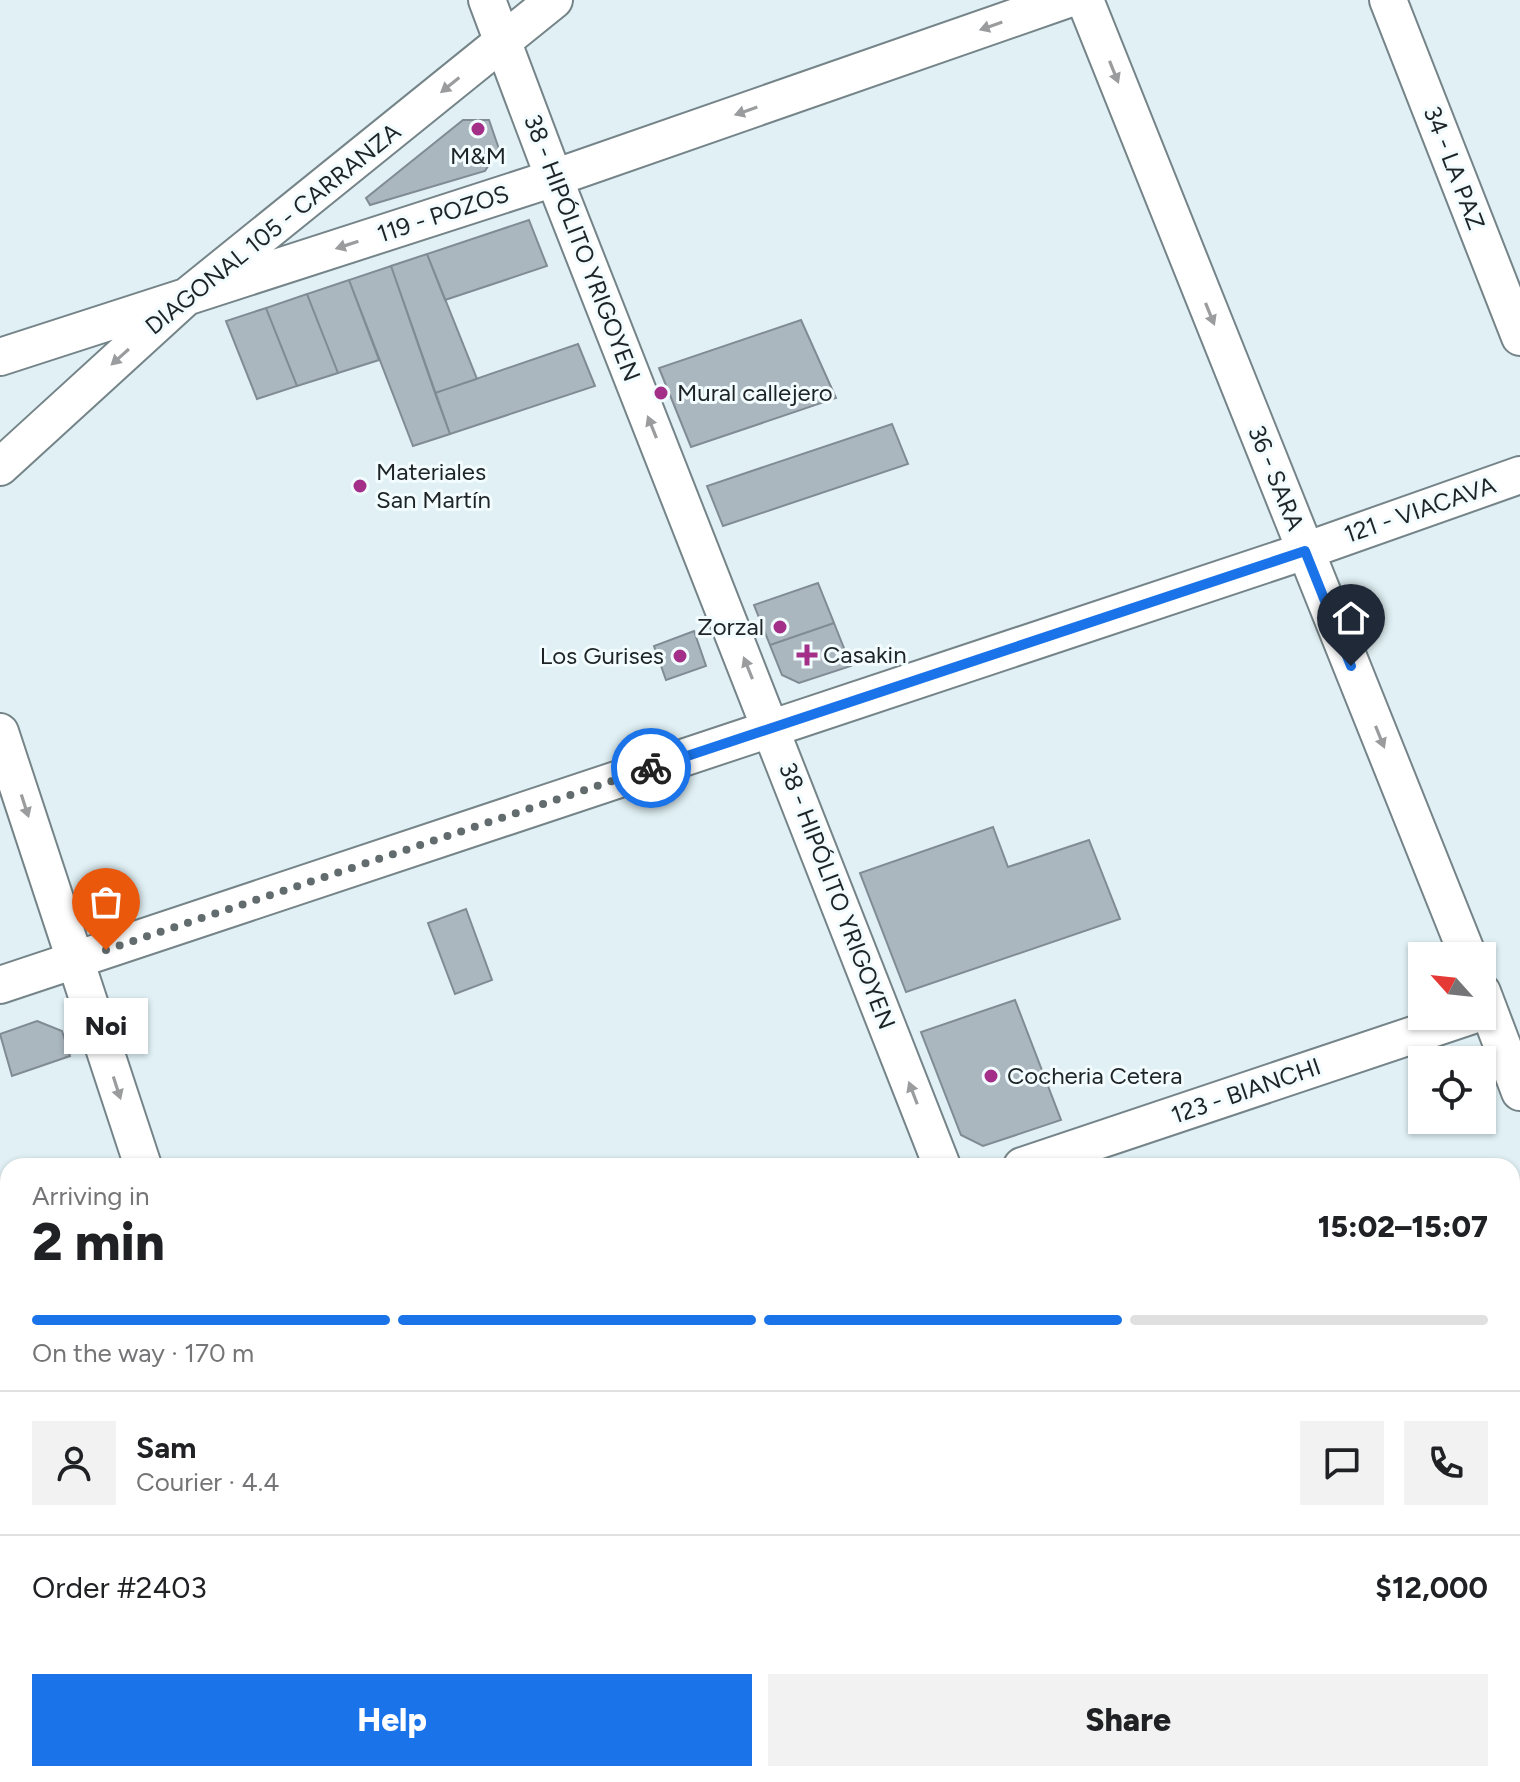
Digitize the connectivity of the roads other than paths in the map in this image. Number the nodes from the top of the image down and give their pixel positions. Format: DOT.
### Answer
graph roads {
  1 [pos="487,0"];
  2 [pos="554,0"];
  3 [pos="1065,0"];
  4 [pos="1085,0"];
  5 [pos="1388,0"];
  6 [pos="502,44"];
  7 [pos="554,178"];
  8 [pos="185,298"];
  9 [pos="1520,337"];
  10 [pos="0,357"];
  11 [pos="0,467"];
  12 [pos="1520,475"];
  13 [pos="1305,551"];
  14 [pos="771,728"];
  15 [pos="0,732"];
  16 [pos="1462,942"];
  17 [pos="76,960"];
  18 [pos="0,985"];
  19 [pos="1496,1025"];
  20 [pos="1419,1030"];
  21 [pos="1520,1092"];
  22 [pos="140,1158"];
  23 [pos="939,1158"];
  24 [pos="1045,1158"];
  1 -- 6 [label="street, 38 - HIPÓLITO YRIGOYEN"];
  2 -- 6 [label="street, DIAGONAL 105 - CARRANZA"];
  3 -- 7 [label="street, 119 - POZOS, one-way"];
  4 -- 13 [label="street, 36 - SARA, one-way"];
  5 -- 9 [label="street, 34 - LA PAZ"];
  6 -- 7 [label="street, 38 - HIPÓLITO YRIGOYEN"];
  6 -- 8 [label="street, DIAGONAL 105 - CARRANZA, one-way"];
  7 -- 8 [label="street, 119 - POZOS, one-way"];
  14 -- 7 [label="street, 38 - HIPÓLITO YRIGOYEN, one-way"];
  8 -- 10 [label="street, 119 - POZOS"];
  8 -- 11 [label="street, DIAGONAL 105 - CARRANZA, one-way"];
  12 -- 13 [label="street, 121 - VIACAVA"];
  13 -- 14 [label="street, 121 - VIACAVA"];
  13 -- 16 [label="street, 36 - SARA, one-way"];
  14 -- 17 [label="street, 121 - VIACAVA"];
  23 -- 14 [label="street, 38 - HIPÓLITO YRIGOYEN, one-way"];
  15 -- 17 [label="street, one-way"];
  17 -- 18 [label="street, 121 - VIACAVA"];
  17 -- 22 [label="street, one-way"];
  19 -- 21 [label="street"];
  20 -- 24 [label="street, 123 - BIANCHI"];
}
